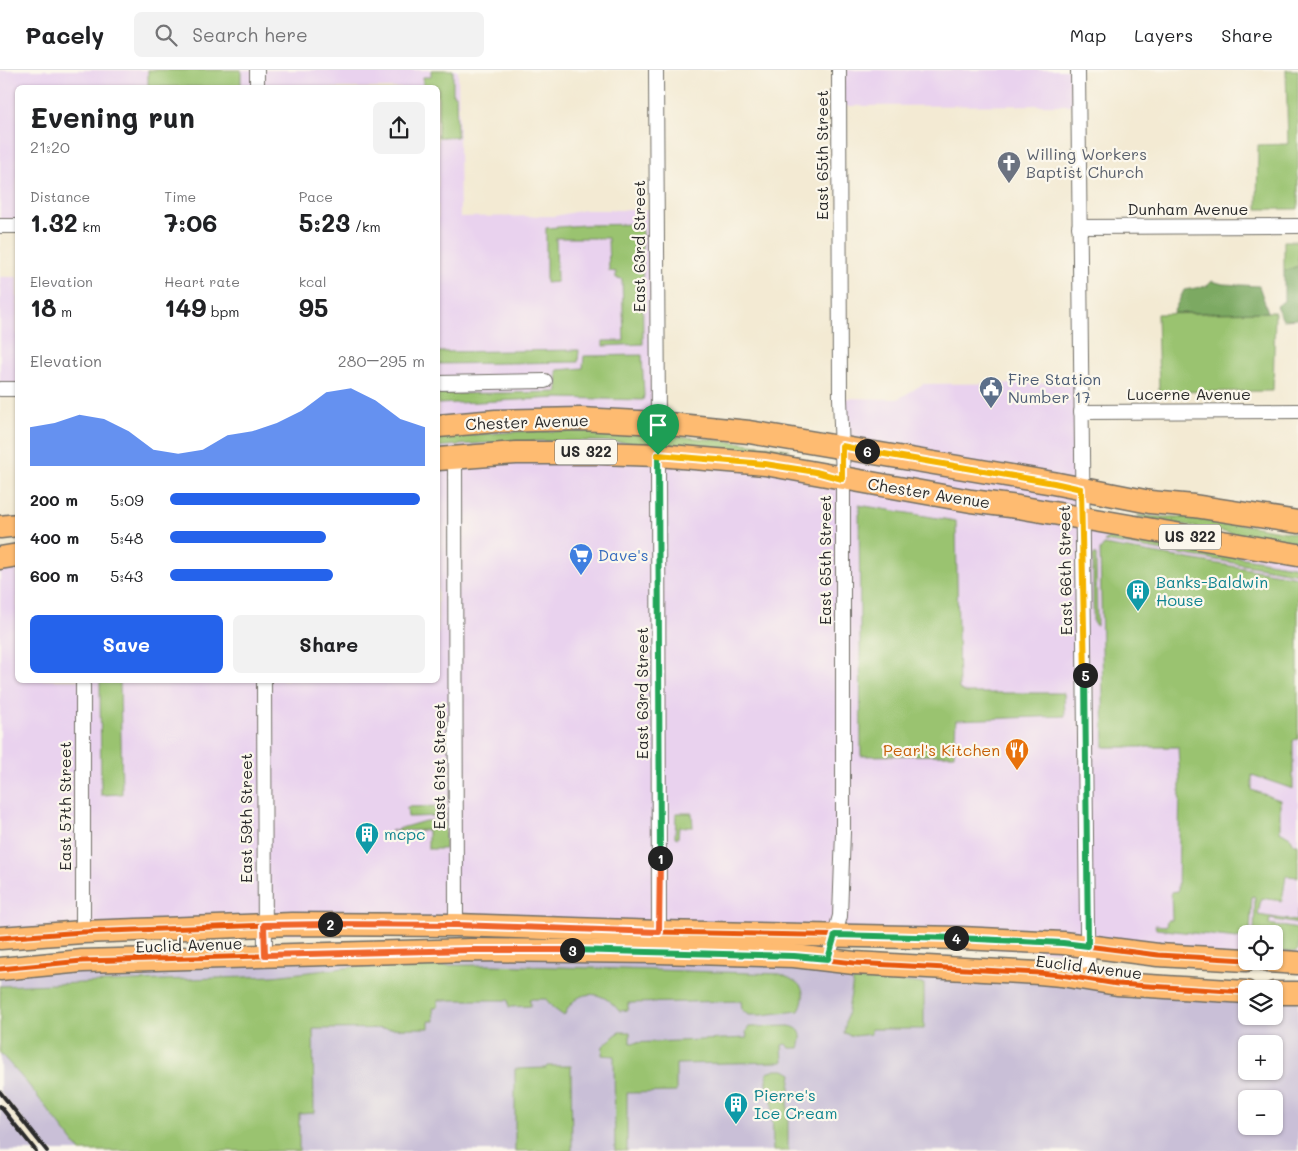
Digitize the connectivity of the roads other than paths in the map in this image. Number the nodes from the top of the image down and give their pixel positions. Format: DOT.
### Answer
graph roads {
  1 [pos="257,70"];
  2 [pos="656,70"];
  3 [pos="839,70"];
  4 [pos="1078,70"];
  5 [pos="257,85"];
  6 [pos="0,226"];
  7 [pos="15,226"];
  8 [pos="1298,226"];
  9 [pos="1079,228"];
  10 [pos="546,381"];
  11 [pos="440,383"];
  12 [pos="0,389"];
  13 [pos="15,389"];
  14 [pos="1298,411"];
  15 [pos="1081,412"];
  16 [pos="658,423"];
  17 [pos="440,426"];
  18 [pos="842,446"];
  19 [pos="658,455"];
  20 [pos="446,458"];
  21 [pos="842,479"];
  22 [pos="1081,489"];
  23 [pos="1081,519"];
  24 [pos="1298,522"];
  25 [pos="15,524"];
  26 [pos="0,527"];
  27 [pos="15,555"];
  28 [pos="1298,555"];
  29 [pos="0,558"];
  30 [pos="83,683"];
  31 [pos="264,683"];
  32 [pos="264,925"];
  33 [pos="456,925"];
  34 [pos="82,932"];
  35 [pos="659,932"];
  36 [pos="835,935"];
  37 [pos="0,938"];
  38 [pos="1088,946"];
  39 [pos="265,955"];
  40 [pos="828,959"];
  41 [pos="1238,960"];
  42 [pos="1283,962"];
  43 [pos="1298,963"];
  44 [pos="0,969"];
  45 [pos="1089,979"];
  46 [pos="1238,992"];
  47 [pos="1283,993"];
  48 [pos="1298,993"];
  1 -- 5 [label="street"];
  2 -- 16 [label="street, East 63rd Street"];
  3 -- 18 [label="street, East 65th Street"];
  4 -- 9 [label="street, East 66th Street"];
  6 -- 7 [label="street"];
  8 -- 9 [label="street, Dunham Avenue"];
  9 -- 15 [label="street, East 66th Street"];
  10 -- 11 [label="street"];
  12 -- 13 [label="street"];
  14 -- 15 [label="street, Lucerne Avenue"];
  15 -- 22 [label="street, East 66th Street"];
  16 -- 17 [label="main road, Chester Avenue / US 322"];
  16 -- 18 [label="main road, Chester Avenue / US 322"];
  18 -- 21 [label="street, East 65th Street"];
  18 -- 22 [label="main road, Chester Avenue / US 322"];
  19 -- 20 [label="main road, Chester Avenue / US 322"];
  19 -- 21 [label="main road, Chester Avenue / US 322"];
  19 -- 35 [label="street, East 63rd Street"];
  20 -- 33 [label="street, East 61st Street"];
  21 -- 23 [label="main road, Chester Avenue / US 322"];
  21 -- 36 [label="street, East 65th Street"];
  22 -- 23 [label="street, East 66th Street"];
  22 -- 24 [label="main road, Chester Avenue / US 322"];
  23 -- 28 [label="main road, Chester Avenue / US 322"];
  23 -- 38 [label="street, East 66th Street"];
  25 -- 26 [label="main road"];
  27 -- 29 [label="main road"];
  30 -- 34 [label="street, East 57th Street"];
  31 -- 32 [label="street, East 59th Street"];
  32 -- 33 [label="main road, Euclid Avenue"];
  32 -- 34 [label="main road, Euclid Avenue"];
  32 -- 39 [label="street, East 59th Street"];
  33 -- 35 [label="main road, Euclid Avenue"];
  34 -- 37 [label="main road, Euclid Avenue"];
  35 -- 36 [label="main road, Euclid Avenue"];
  36 -- 38 [label="main road, Euclid Avenue"];
  36 -- 40 [label="street, East 65th Street"];
  38 -- 41 [label="main road, Euclid Avenue"];
  38 -- 45 [label="street, East 66th Street"];
  39 -- 40 [label="main road, Euclid Avenue"];
  39 -- 44 [label="main road, Euclid Avenue"];
  40 -- 45 [label="main road, Euclid Avenue"];
  42 -- 43 [label="main road"];
  45 -- 46 [label="main road, Euclid Avenue"];
  47 -- 48 [label="main road"];
}
